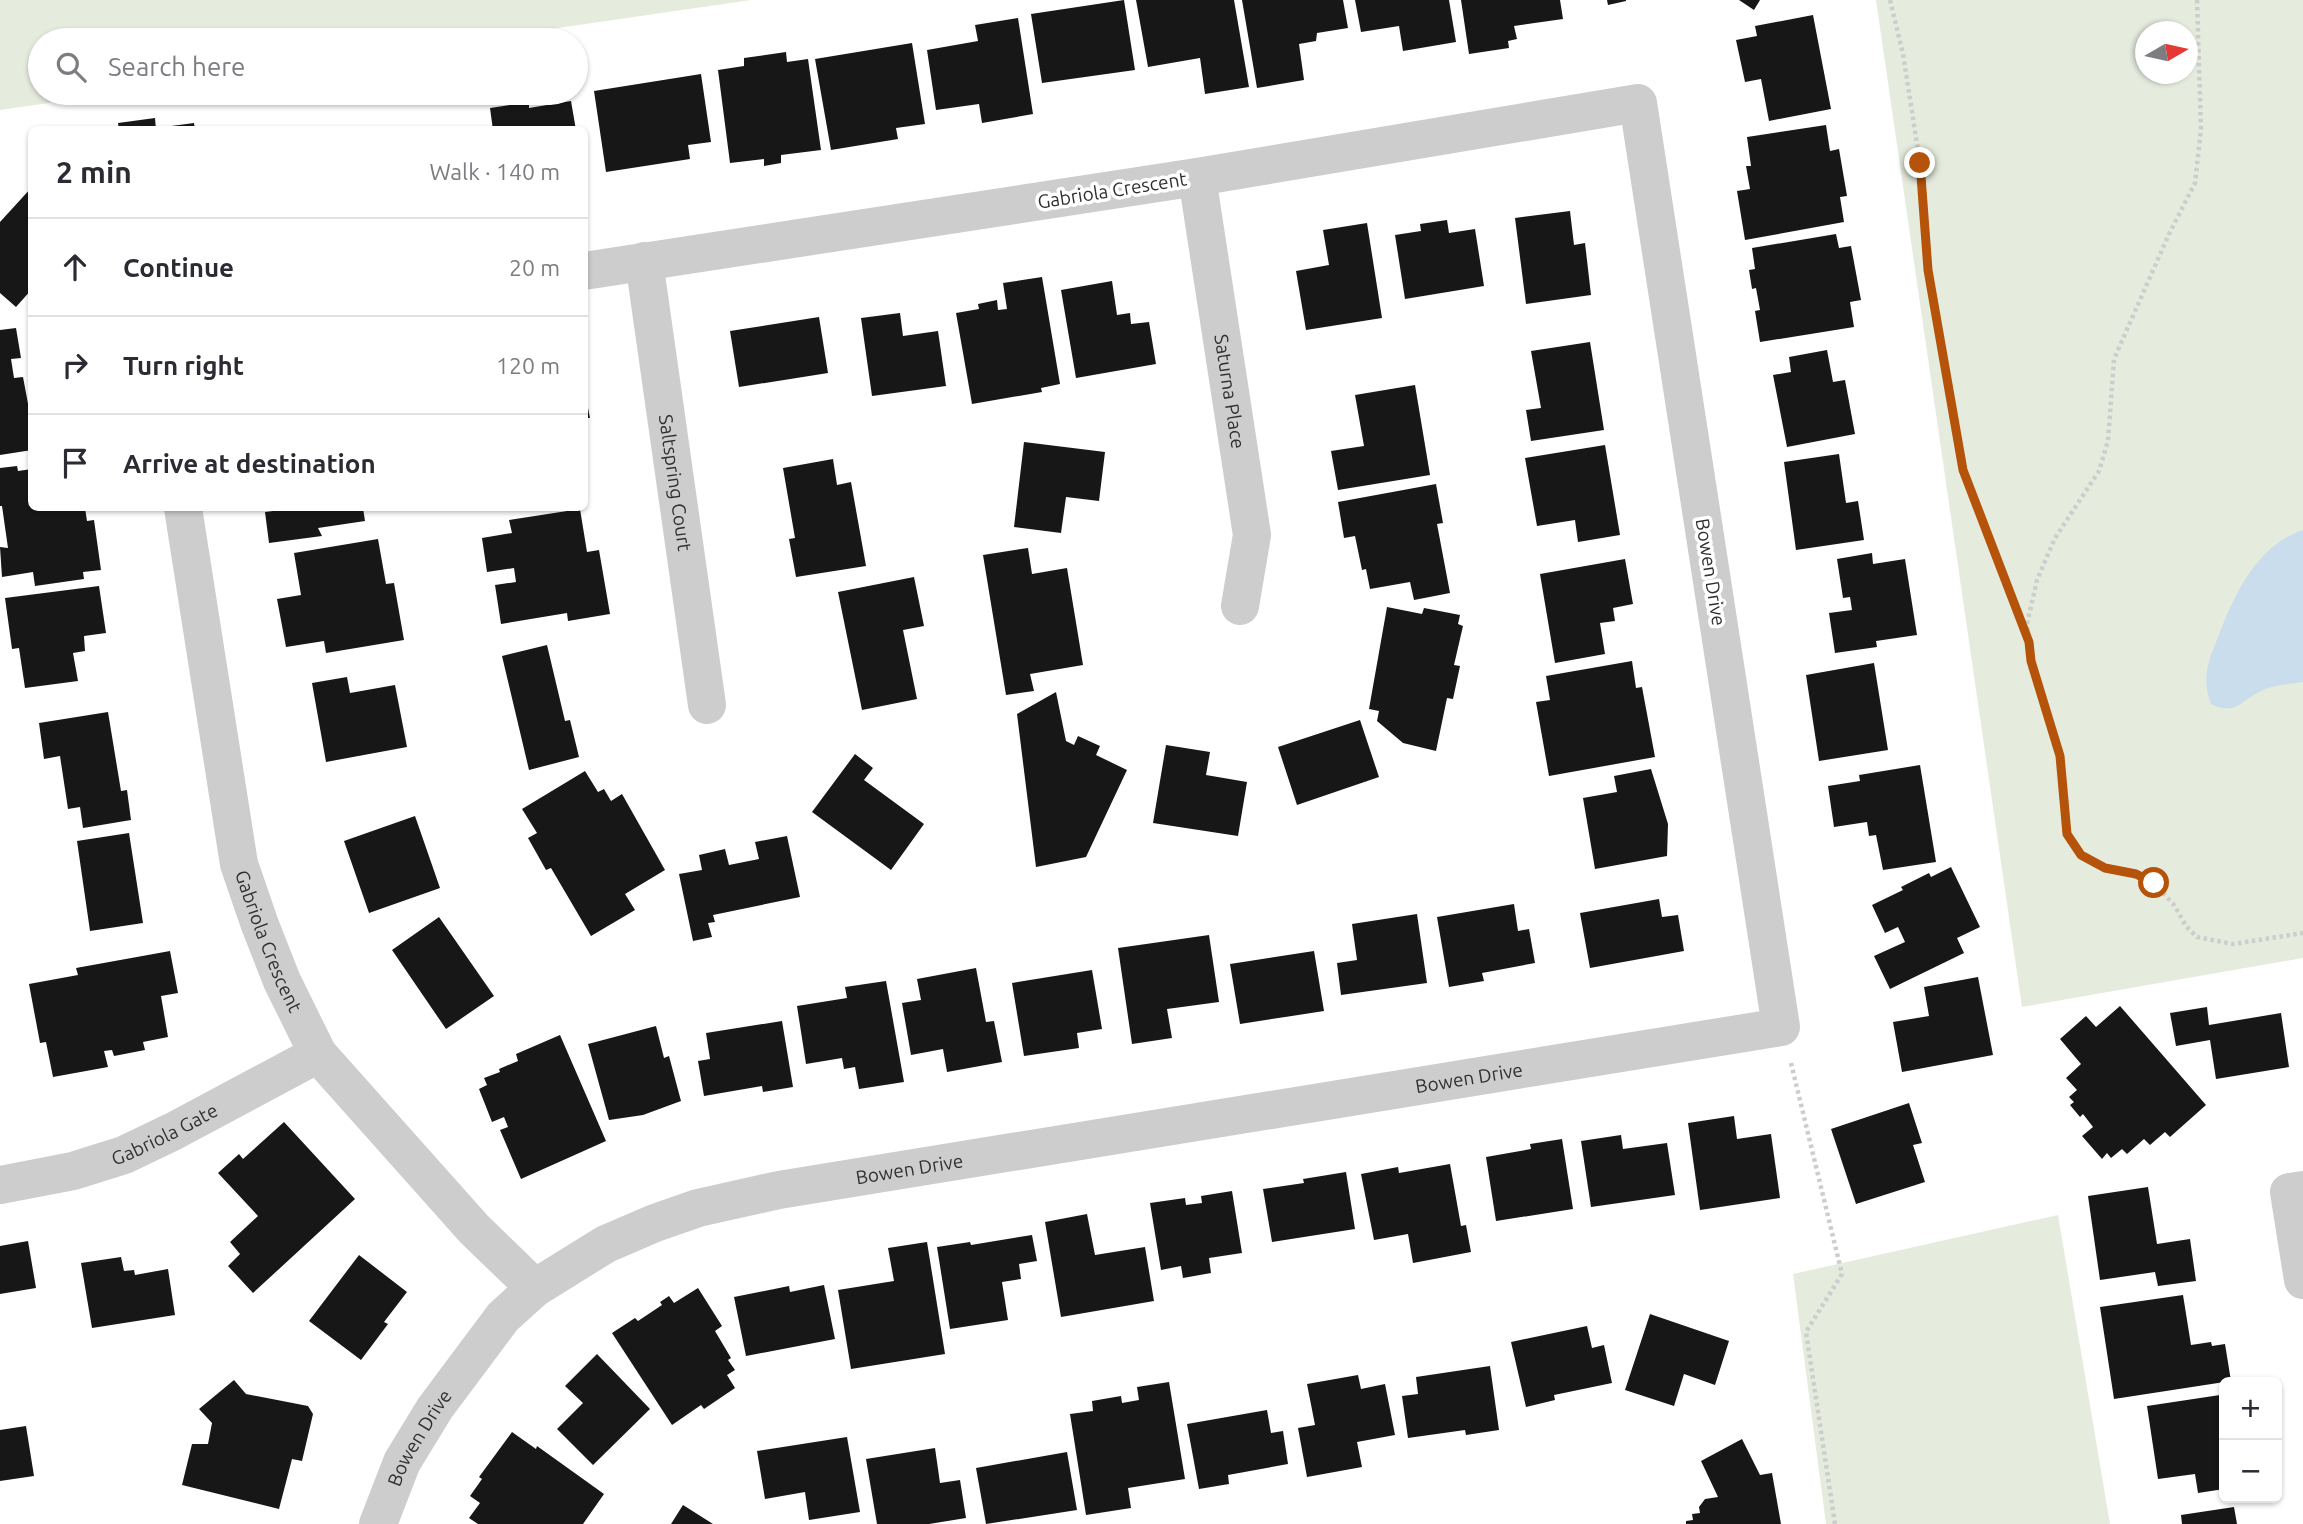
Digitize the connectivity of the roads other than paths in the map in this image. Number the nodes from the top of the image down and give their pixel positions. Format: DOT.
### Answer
graph roads {
  1 [pos="1638,103"];
  2 [pos="1197,177"];
  3 [pos="643,261"];
  4 [pos="588,270"];
  5 [pos="183,511"];
  6 [pos="1240,606"];
  7 [pos="707,705"];
  8 [pos="318,1054"];
  9 [pos="0,1185"];
  10 [pos="2303,1190"];
  11 [pos="2303,1280"];
  12 [pos="535,1288"];
  13 [pos="378,1524"];
  1 -- 2 [label="street, Gabriola Crescent"];
  1 -- 12 [label="street, Bowen Drive"];
  2 -- 3 [label="street, Gabriola Crescent"];
  2 -- 6 [label="street, Saturna Place"];
  3 -- 4 [label="street, Gabriola Crescent"];
  3 -- 7 [label="street, Saltspring Court"];
  5 -- 8 [label="street, Gabriola Crescent"];
  8 -- 9 [label="street, Gabriola Gate"];
  8 -- 12 [label="street, Gabriola Crescent"];
  10 -- 11 [label="street"];
  12 -- 13 [label="street, Bowen Drive"];
}
